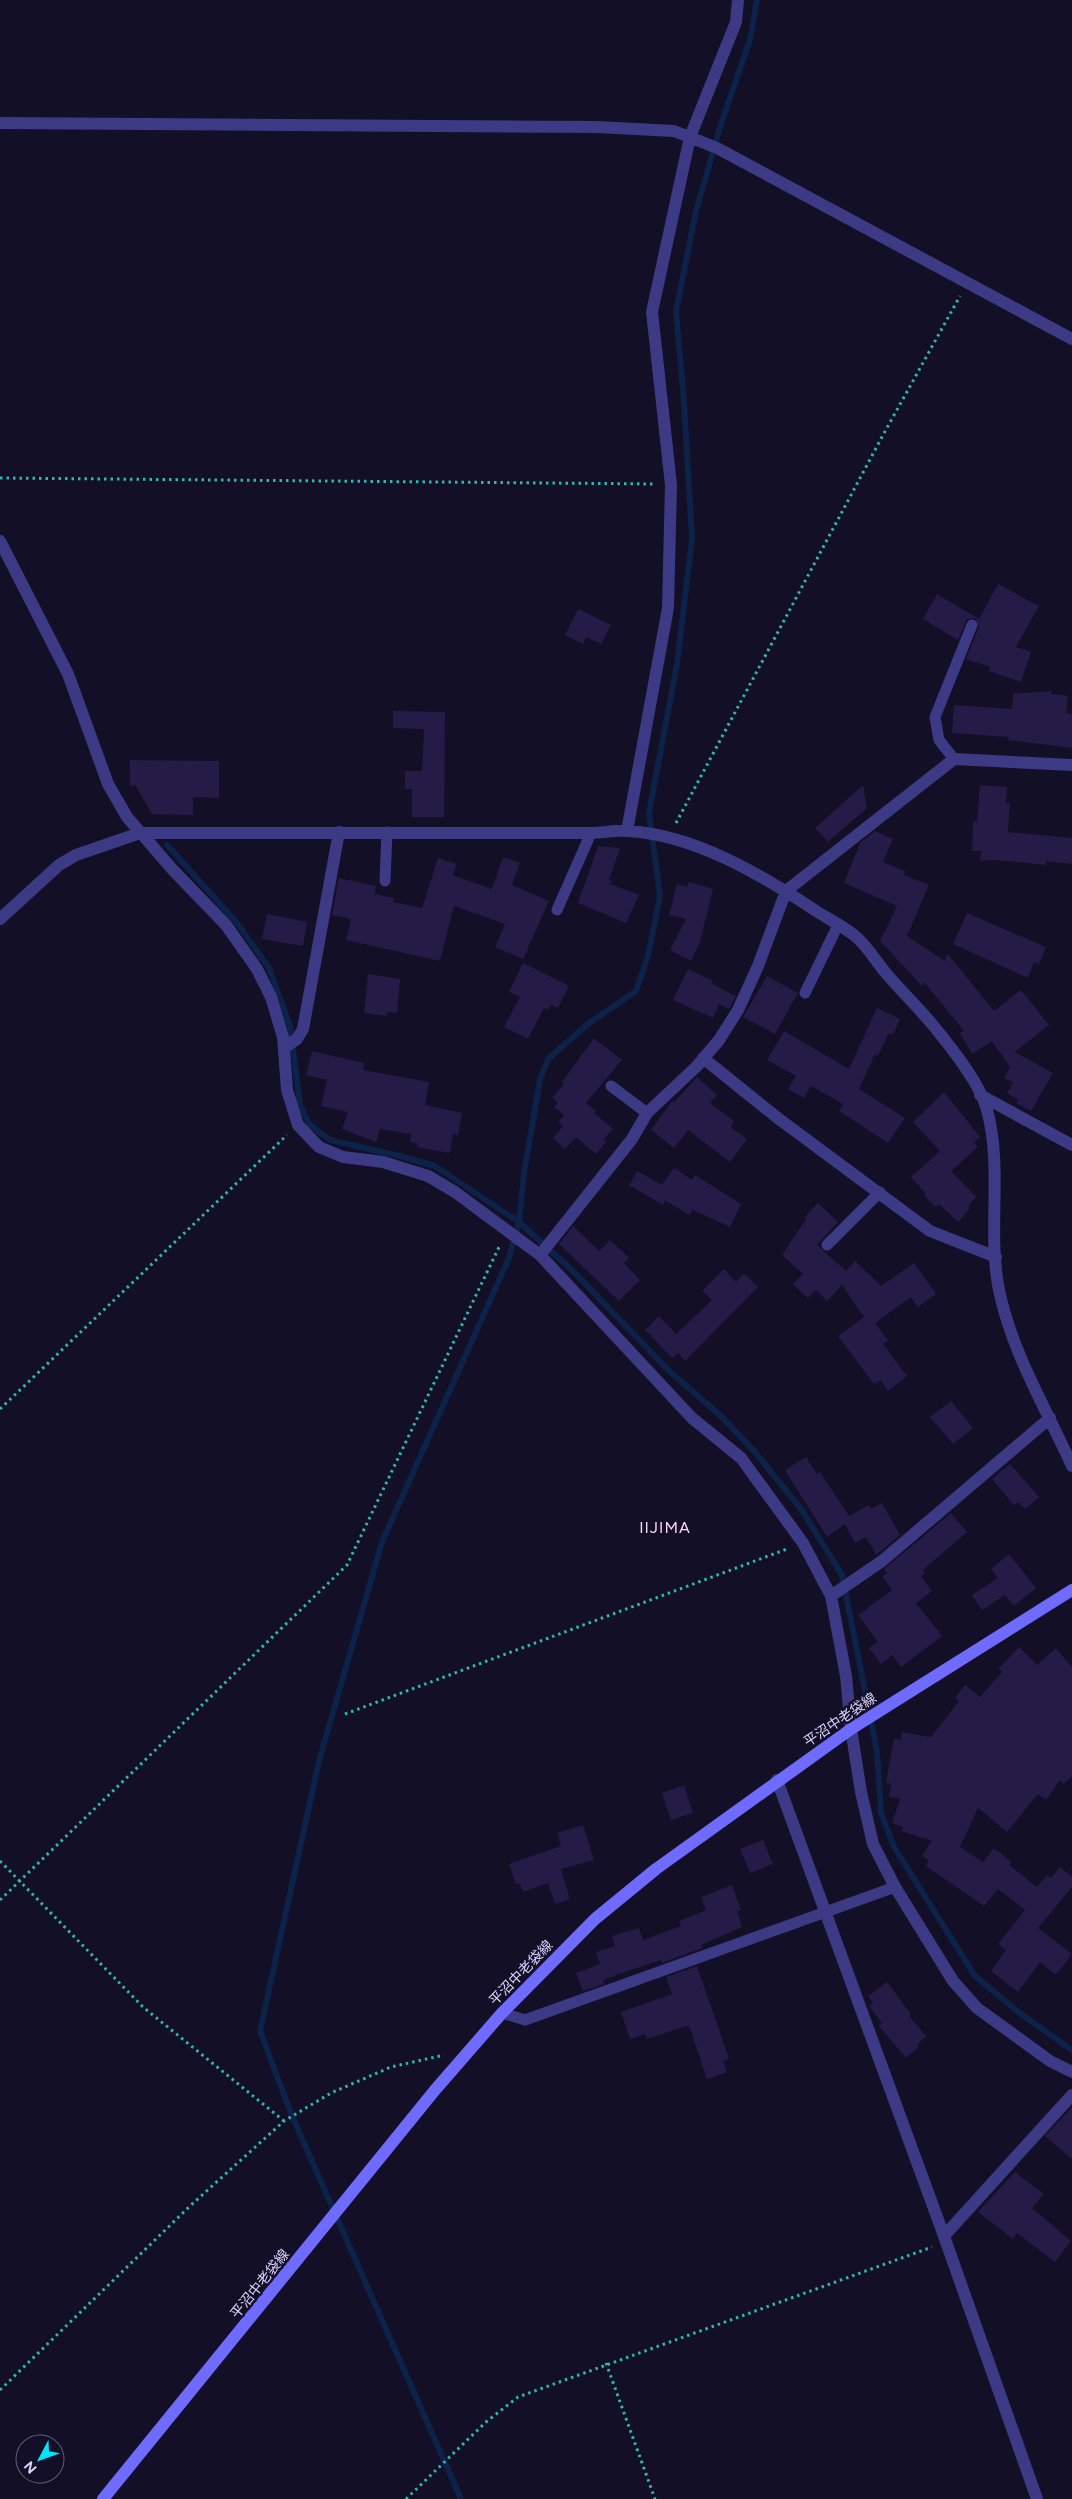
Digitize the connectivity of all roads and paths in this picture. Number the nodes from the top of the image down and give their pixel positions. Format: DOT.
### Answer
graph roads {
  1 [pos="738,0"];
  2 [pos="0,123"];
  3 [pos="690,137"];
  4 [pos="968,283"];
  5 [pos="1072,339"];
  6 [pos="0,478"];
  7 [pos="671,485"];
  8 [pos="0,542"];
  9 [pos="972,625"];
  10 [pos="954,759"];
  11 [pos="1072,766"];
  12 [pos="627,831"];
  13 [pos="339,832"];
  14 [pos="388,832"];
  15 [pos="140,833"];
  16 [pos="591,833"];
  17 [pos="668,838"];
  18 [pos="385,881"];
  19 [pos="786,891"];
  20 [pos="557,910"];
  21 [pos="0,919"];
  22 [pos="838,925"];
  23 [pos="805,993"];
  24 [pos="284,1048"];
  25 [pos="703,1058"];
  26 [pos="612,1086"];
  27 [pos="980,1095"];
  28 [pos="648,1113"];
  29 [pos="298,1125"];
  30 [pos="1072,1145"];
  31 [pos="880,1192"];
  32 [pos="507,1231"];
  33 [pos="827,1245"];
  34 [pos="540,1255"];
  35 [pos="996,1257"];
  36 [pos="0,1409"];
  37 [pos="1050,1418"];
  38 [pos="1072,1466"];
  39 [pos="803,1543"];
  40 [pos="1072,1590"];
  41 [pos="831,1596"];
  42 [pos="345,1714"];
  43 [pos="851,1729"];
  44 [pos="777,1780"];
  45 [pos="0,1861"];
  46 [pos="19,1882"];
  47 [pos="895,1887"];
  48 [pos="0,1900"];
  49 [pos="825,1913"];
  50 [pos="502,2013"];
  51 [pos="468,2053"];
  52 [pos="1072,2072"];
  53 [pos="1072,2095"];
  54 [pos="284,2121"];
  55 [pos="944,2239"];
  56 [pos="606,2364"];
  57 [pos="0,2390"];
  58 [pos="103,2499"];
  59 [pos="406,2499"];
  60 [pos="656,2499"];
  61 [pos="1037,2499"];
  1 -- 3 [label="street"];
  2 -- 3 [label="street"];
  3 -- 4 [label="street"];
  3 -- 7 [label="street"];
  4 -- 5 [label="street"];
  4 -- 17 [label="path"];
  6 -- 7 [label="path"];
  7 -- 12 [label="street"];
  8 -- 15 [label="street"];
  9 -- 10 [label="lane"];
  10 -- 11 [label="street"];
  10 -- 19 [label="street"];
  12 -- 16 [label="street"];
  12 -- 17 [label="street"];
  13 -- 14 [label="street"];
  13 -- 15 [label="street"];
  13 -- 24 [label="street"];
  14 -- 16 [label="street"];
  14 -- 18 [label="lane"];
  15 -- 21 [label="street"];
  15 -- 24 [label="street"];
  16 -- 20 [label="lane"];
  17 -- 19 [label="street"];
  19 -- 22 [label="street"];
  19 -- 25 [label="street"];
  22 -- 23 [label="lane"];
  22 -- 27 [label="street"];
  24 -- 29 [label="street"];
  25 -- 28 [label="street"];
  25 -- 31 [label="street"];
  26 -- 28 [label="lane"];
  27 -- 30 [label="street"];
  27 -- 35 [label="street"];
  28 -- 34 [label="street"];
  29 -- 32 [label="street"];
  29 -- 36 [label="path"];
  31 -- 33 [label="lane"];
  31 -- 35 [label="street"];
  32 -- 34 [label="street"];
  32 -- 46 [label="path"];
  34 -- 39 [label="street"];
  35 -- 37 [label="street"];
  37 -- 38 [label="street"];
  37 -- 41 [label="street"];
  39 -- 41 [label="street"];
  39 -- 42 [label="path"];
  40 -- 43 [label="main road, 平沼中老袋線"];
  41 -- 43 [label="street"];
  43 -- 44 [label="main road, 平沼中老袋線"];
  43 -- 47 [label="street"];
  44 -- 49 [label="street"];
  44 -- 50 [label="main road, 平沼中老袋線"];
  45 -- 46 [label="path"];
  46 -- 48 [label="path"];
  46 -- 54 [label="path"];
  47 -- 49 [label="lane"];
  47 -- 52 [label="street"];
  49 -- 50 [label="lane"];
  49 -- 55 [label="street"];
  50 -- 51 [label="main road, 平沼中老袋線"];
  51 -- 54 [label="path"];
  51 -- 58 [label="main road, 平沼中老袋線"];
  53 -- 55 [label="street"];
  54 -- 57 [label="path"];
  55 -- 56 [label="path"];
  55 -- 61 [label="street"];
  56 -- 59 [label="path"];
  56 -- 60 [label="path"];
}
